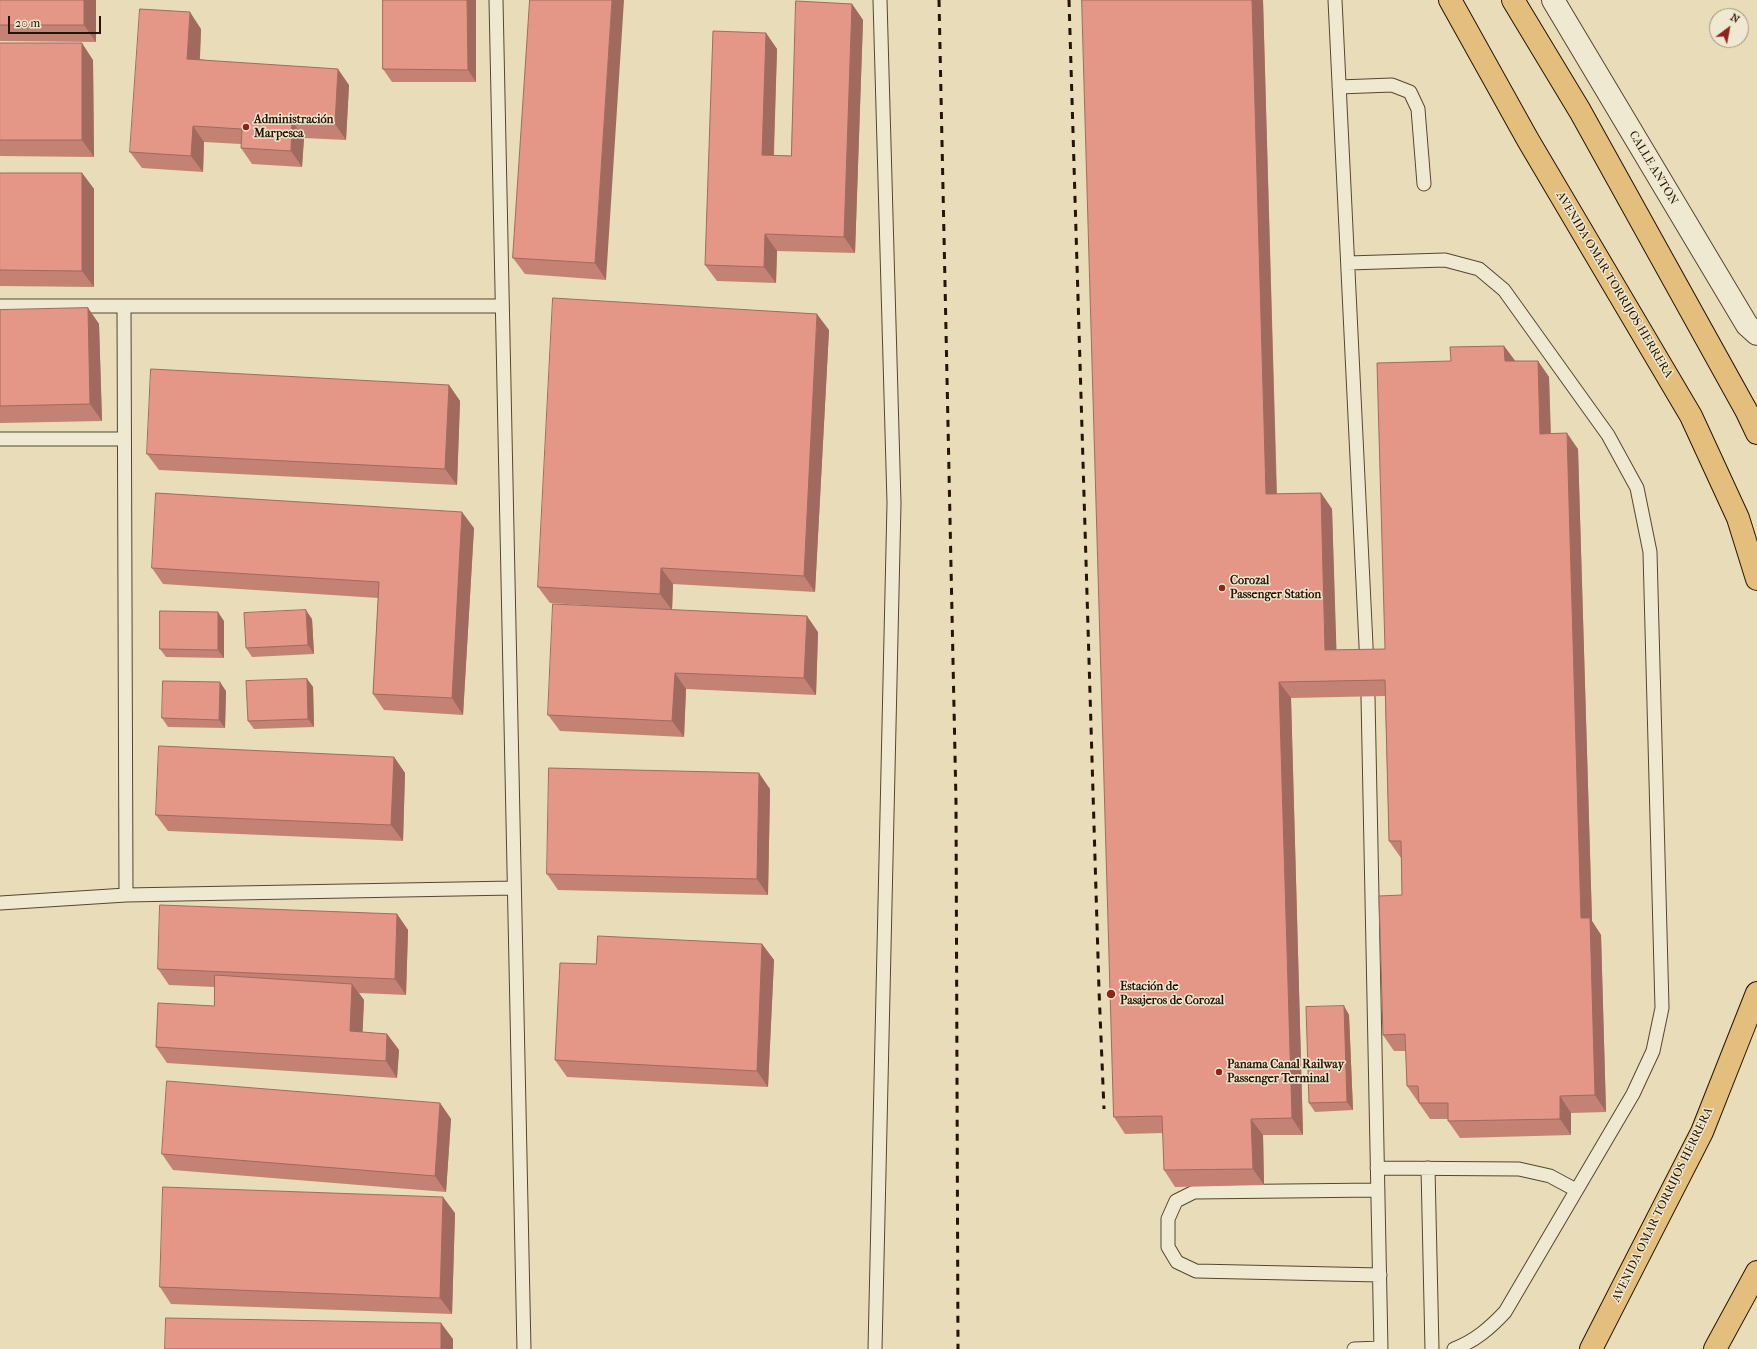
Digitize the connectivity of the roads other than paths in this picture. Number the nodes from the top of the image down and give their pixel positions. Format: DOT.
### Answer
graph roads {
  1 [pos="496,0"];
  2 [pos="880,0"];
  3 [pos="1335,0"];
  4 [pos="1450,0"];
  5 [pos="1513,0"];
  6 [pos="1553,0"];
  7 [pos="1339,87"];
  8 [pos="1424,184"];
  9 [pos="1348,264"];
  10 [pos="0,306"];
  11 [pos="124,306"];
  12 [pos="502,306"];
  13 [pos="1757,334"];
  14 [pos="1757,433"];
  15 [pos="0,439"];
  16 [pos="124,439"];
  17 [pos="1757,579"];
  18 [pos="1367,666"];
  19 [pos="1368,697"];
  20 [pos="513,888"];
  21 [pos="126,895"];
  22 [pos="0,903"];
  23 [pos="1757,993"];
  24 [pos="1377,1168"];
  25 [pos="1428,1168"];
  26 [pos="1378,1190"];
  27 [pos="1576,1190"];
  28 [pos="1757,1272"];
  29 [pos="1380,1276"];
  30 [pos="524,1349"];
  31 [pos="876,1349"];
  32 [pos="1354,1349"];
  33 [pos="1381,1349"];
  34 [pos="1432,1349"];
  35 [pos="1454,1349"];
  36 [pos="1591,1349"];
  37 [pos="1715,1349"];
  1 -- 12 [label="lane"];
  2 -- 31 [label="lane"];
  3 -- 7 [label="lane"];
  4 -- 17 [label="main road, AVENIDA OMAR TORRIJOS HERRERA"];
  5 -- 14 [label="main road"];
  6 -- 13 [label="street, CALLE ANTON"];
  7 -- 8 [label="lane"];
  7 -- 9 [label="lane"];
  9 -- 18 [label="lane"];
  9 -- 27 [label="lane"];
  10 -- 11 [label="lane"];
  11 -- 12 [label="lane"];
  11 -- 16 [label="lane"];
  12 -- 20 [label="lane"];
  15 -- 16 [label="lane"];
  16 -- 21 [label="lane"];
  19 -- 24 [label="lane"];
  20 -- 21 [label="lane"];
  20 -- 30 [label="lane"];
  21 -- 22 [label="lane"];
  23 -- 36 [label="main road, AVENIDA OMAR TORRIJOS HERRERA"];
  24 -- 25 [label="lane"];
  24 -- 26 [label="lane"];
  25 -- 27 [label="lane"];
  25 -- 34 [label="lane"];
  26 -- 29 [label="lane"];
  26 -- 29 [label="lane"];
  27 -- 35 [label="lane"];
  28 -- 37 [label="main road"];
  29 -- 33 [label="lane"];
  32 -- 33 [label="lane"];
}
